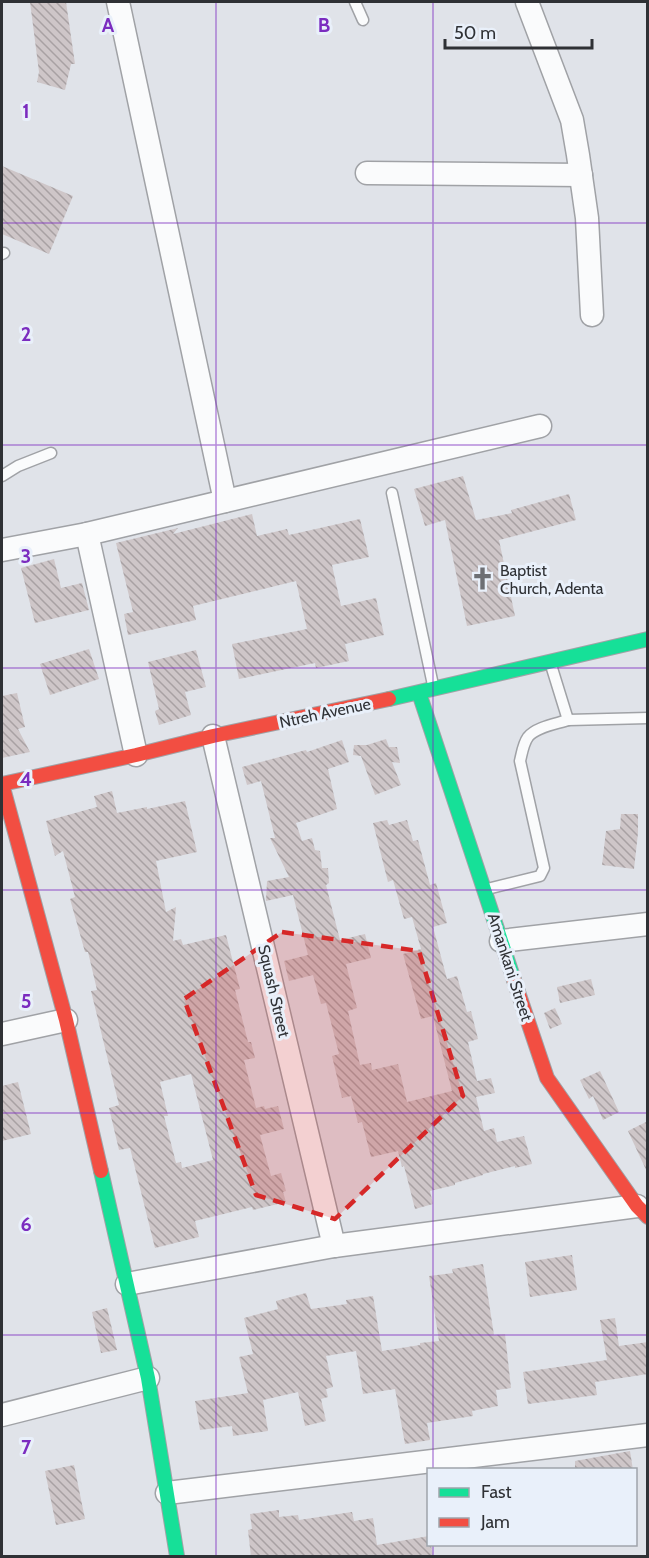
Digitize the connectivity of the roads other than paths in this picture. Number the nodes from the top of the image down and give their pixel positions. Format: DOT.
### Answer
graph roads {
  1 [pos="118,2"];
  2 [pos="355,2"];
  3 [pos="527,2"];
  4 [pos="363,20"];
  5 [pos="367,173"];
  6 [pos="582,176"];
  7 [pos="592,315"];
  8 [pos="540,426"];
  9 [pos="51,453"];
  10 [pos="2,476"];
  11 [pos="392,494"];
  12 [pos="225,501"];
  13 [pos="87,534"];
  14 [pos="2,550"];
  15 [pos="648,639"];
  16 [pos="550,662"];
  17 [pos="433,688"];
  18 [pos="418,693"];
  19 [pos="648,718"];
  20 [pos="568,720"];
  21 [pos="213,736"];
  22 [pos="136,755"];
  23 [pos="2,784"];
  24 [pos="484,889"];
  25 [pos="648,924"];
  26 [pos="501,940"];
  27 [pos="66,1020"];
  28 [pos="2,1034"];
  29 [pos="643,1212"];
  30 [pos="334,1246"];
  31 [pos="127,1284"];
  32 [pos="148,1378"];
  33 [pos="2,1415"];
  34 [pos="648,1435"];
  35 [pos="167,1493"];
  36 [pos="177,1557"];
  1 -- 12 [label="street"];
  2 -- 4 [label="lane"];
  3 -- 6 [label="street"];
  5 -- 6 [label="street"];
  6 -- 7 [label="street"];
  8 -- 12 [label="street"];
  9 -- 10 [label="lane"];
  11 -- 17 [label="lane"];
  12 -- 13 [label="street"];
  13 -- 14 [label="street"];
  13 -- 22 [label="street"];
  15 -- 16 [label="street, Ntreh Avenue"];
  16 -- 17 [label="street, Ntreh Avenue"];
  16 -- 20 [label="lane"];
  17 -- 18 [label="street, Ntreh Avenue"];
  18 -- 21 [label="street, Ntreh Avenue"];
  18 -- 24 [label="street, Amankani Street"];
  19 -- 20 [label="lane"];
  20 -- 24 [label="lane"];
  21 -- 22 [label="street, Ntreh Avenue"];
  21 -- 30 [label="street, Squash Street"];
  22 -- 23 [label="street, Ntreh Avenue"];
  23 -- 27 [label="street"];
  24 -- 26 [label="street, Amankani Street"];
  25 -- 26 [label="street"];
  26 -- 29 [label="street, Amankani Street"];
  27 -- 28 [label="street"];
  27 -- 31 [label="street"];
  29 -- 30 [label="street"];
  30 -- 31 [label="street"];
  31 -- 32 [label="street"];
  32 -- 33 [label="street"];
  32 -- 35 [label="street"];
  34 -- 35 [label="street"];
  35 -- 36 [label="street"];
}
